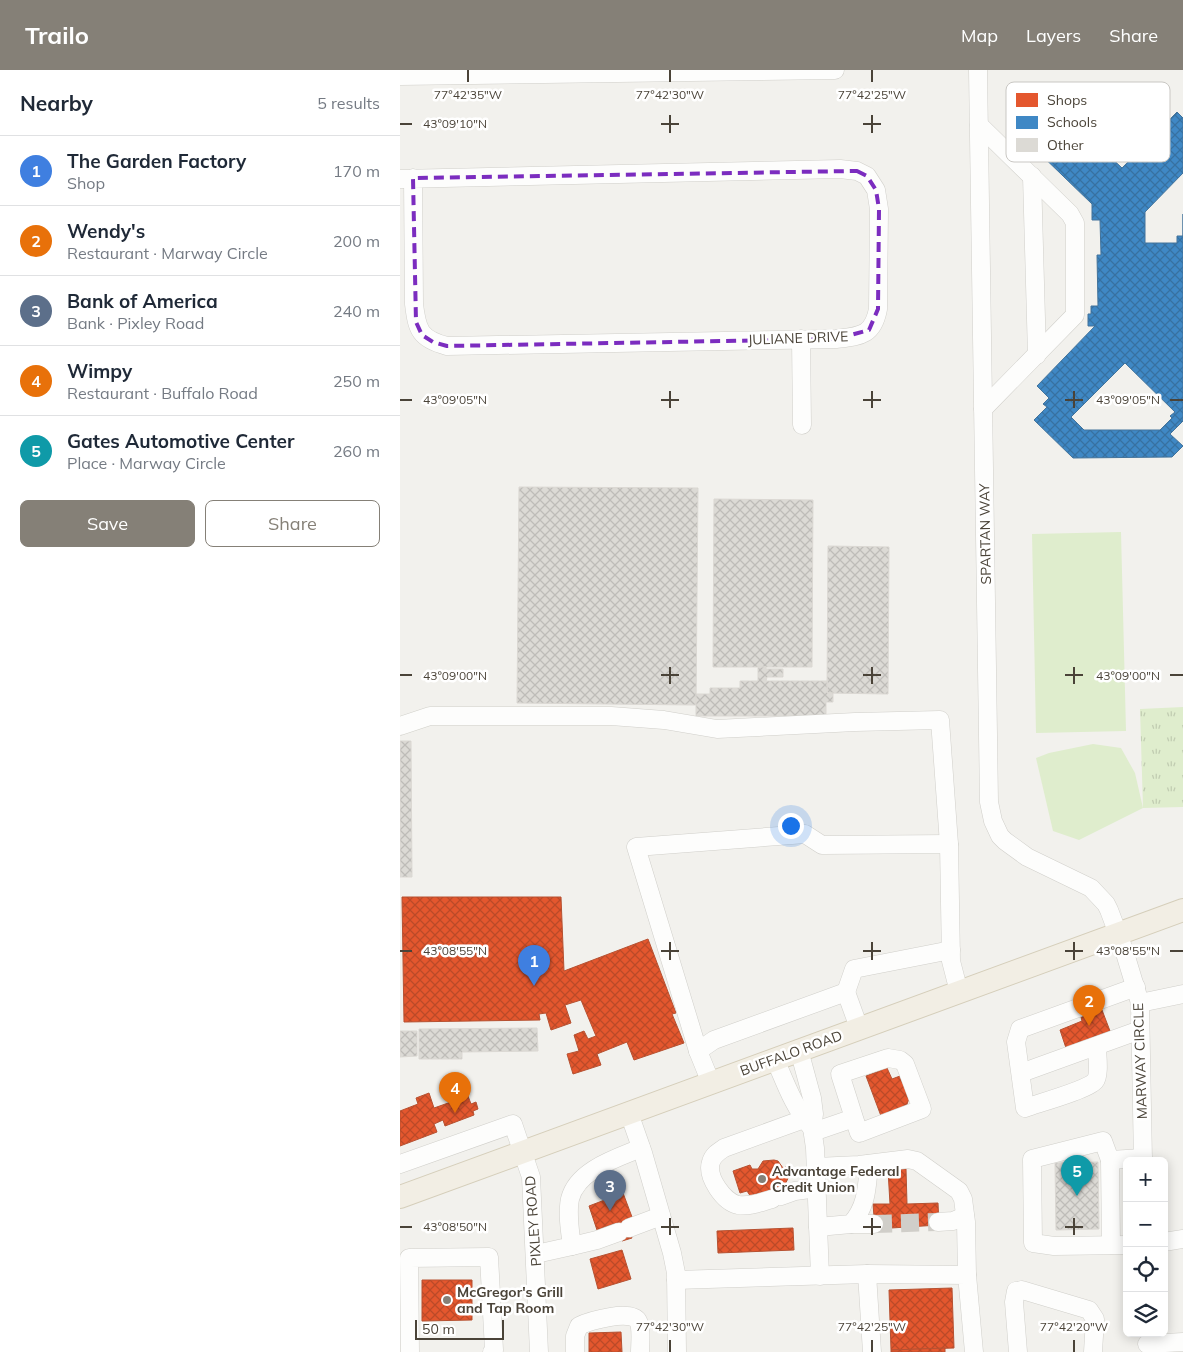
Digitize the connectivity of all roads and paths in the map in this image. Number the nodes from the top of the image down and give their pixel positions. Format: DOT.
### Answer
graph roads {
  1 [pos="835,70"];
  2 [pos="978,70"];
  3 [pos="752,71"];
  4 [pos="550,72"];
  5 [pos="400,76"];
  6 [pos="979,125"];
  7 [pos="1006,151"];
  8 [pos="1017,162"];
  9 [pos="1032,176"];
  10 [pos="407,178"];
  11 [pos="801,339"];
  12 [pos="1037,355"];
  13 [pos="983,409"];
  14 [pos="802,425"];
  15 [pos="400,726"];
  16 [pos="949,844"];
  17 [pos="1183,910"];
  18 [pos="1119,933"];
  19 [pos="951,950"];
  20 [pos="846,992"];
  21 [pos="959,992"];
  22 [pos="1183,994"];
  23 [pos="1138,995"];
  24 [pos="859,1028"];
  25 [pos="1140,1030"];
  26 [pos="1097,1046"];
  27 [pos="799,1050"];
  28 [pos="698,1051"];
  29 [pos="775,1060"];
  30 [pos="1021,1073"];
  31 [pos="711,1083"];
  32 [pos="629,1113"];
  33 [pos="810,1126"];
  34 [pos="857,1126"];
  35 [pos="642,1148"];
  36 [pos="523,1152"];
  37 [pos="1143,1157"];
  38 [pos="1110,1160"];
  39 [pos="1123,1160"];
  40 [pos="400,1164"];
  41 [pos="869,1164"];
  42 [pos="816,1167"];
  43 [pos="817,1188"];
  44 [pos="400,1197"];
  45 [pos="661,1216"];
  46 [pos="965,1216"];
  47 [pos="938,1222"];
  48 [pos="851,1224"];
  49 [pos="874,1224"];
  50 [pos="818,1227"];
  51 [pos="1183,1239"];
  52 [pos="1168,1241"];
  53 [pos="1119,1245"];
  54 [pos="572,1246"];
  55 [pos="536,1254"];
  56 [pos="867,1274"];
  57 [pos="968,1275"];
  58 [pos="820,1276"];
  59 [pos="676,1280"];
  60 [pos="1183,1342"];
  61 [pos="1146,1343"];
  62 [pos="410,1352"];
  63 [pos="492,1352"];
  64 [pos="539,1352"];
  65 [pos="575,1352"];
  66 [pos="640,1352"];
  67 [pos="677,1352"];
  68 [pos="872,1352"];
  69 [pos="974,1352"];
  70 [pos="1018,1352"];
  71 [pos="1093,1352"];
  1 -- 3 [label="street"];
  2 -- 6 [label="street, SPARTAN WAY"];
  3 -- 4 [label="street"];
  4 -- 5 [label="street"];
  6 -- 7 [label="street"];
  6 -- 13 [label="street, SPARTAN WAY"];
  8 -- 9 [label="street"];
  9 -- 12 [label="street"];
  9 -- 12 [label="street"];
  10 -- 11 [label="street, JULIANE DRIVE"];
  10 -- 11 [label="street, JULIANE DRIVE"];
  11 -- 14 [label="street"];
  12 -- 13 [label="street"];
  13 -- 18 [label="street, SPARTAN WAY"];
  15 -- 16 [label="street"];
  16 -- 19 [label="street"];
  16 -- 28 [label="street"];
  17 -- 18 [label="main road, BUFFALO ROAD"];
  18 -- 21 [label="main road, BUFFALO ROAD"];
  18 -- 23 [label="street, MARWAY CIRCLE"];
  19 -- 20 [label="street"];
  19 -- 21 [label="street"];
  20 -- 24 [label="street"];
  20 -- 28 [label="street"];
  21 -- 24 [label="main road, BUFFALO ROAD"];
  22 -- 23 [label="street"];
  23 -- 25 [label="street, MARWAY CIRCLE"];
  23 -- 30 [label="street"];
  24 -- 27 [label="main road, BUFFALO ROAD"];
  25 -- 26 [label="street"];
  25 -- 37 [label="street, MARWAY CIRCLE"];
  26 -- 30 [label="street"];
  26 -- 30 [label="street"];
  27 -- 29 [label="main road, BUFFALO ROAD"];
  27 -- 33 [label="street"];
  28 -- 31 [label="street"];
  29 -- 31 [label="main road, BUFFALO ROAD"];
  29 -- 33 [label="street"];
  31 -- 32 [label="main road, BUFFALO ROAD"];
  32 -- 35 [label="street"];
  32 -- 36 [label="main road, BUFFALO ROAD"];
  33 -- 34 [label="street"];
  33 -- 42 [label="street"];
  33 -- 43 [label="street"];
  34 -- 34 [label="street"];
  35 -- 45 [label="street"];
  35 -- 54 [label="street"];
  36 -- 40 [label="street, PIXLEY ROAD"];
  36 -- 44 [label="main road, BUFFALO ROAD"];
  36 -- 55 [label="street, PIXLEY ROAD"];
  38 -- 39 [label="street"];
  38 -- 53 [label="street"];
  38 -- 53 [label="street"];
  41 -- 42 [label="street"];
  41 -- 46 [label="street"];
  41 -- 48 [label="street"];
  42 -- 43 [label="street"];
  43 -- 50 [label="street"];
  45 -- 54 [label="street"];
  45 -- 59 [label="street"];
  46 -- 47 [label="street"];
  46 -- 57 [label="street"];
  48 -- 49 [label="street"];
  48 -- 50 [label="street"];
  50 -- 58 [label="street"];
  51 -- 52 [label="street"];
  54 -- 55 [label="street"];
  55 -- 64 [label="street, PIXLEY ROAD"];
  56 -- 57 [label="street"];
  56 -- 58 [label="street"];
  56 -- 68 [label="street"];
  57 -- 69 [label="street"];
  58 -- 59 [label="street"];
  59 -- 67 [label="street"];
  60 -- 61 [label="street"];
  62 -- 63 [label="street"];
  65 -- 66 [label="street"];
  70 -- 71 [label="street"];
}
